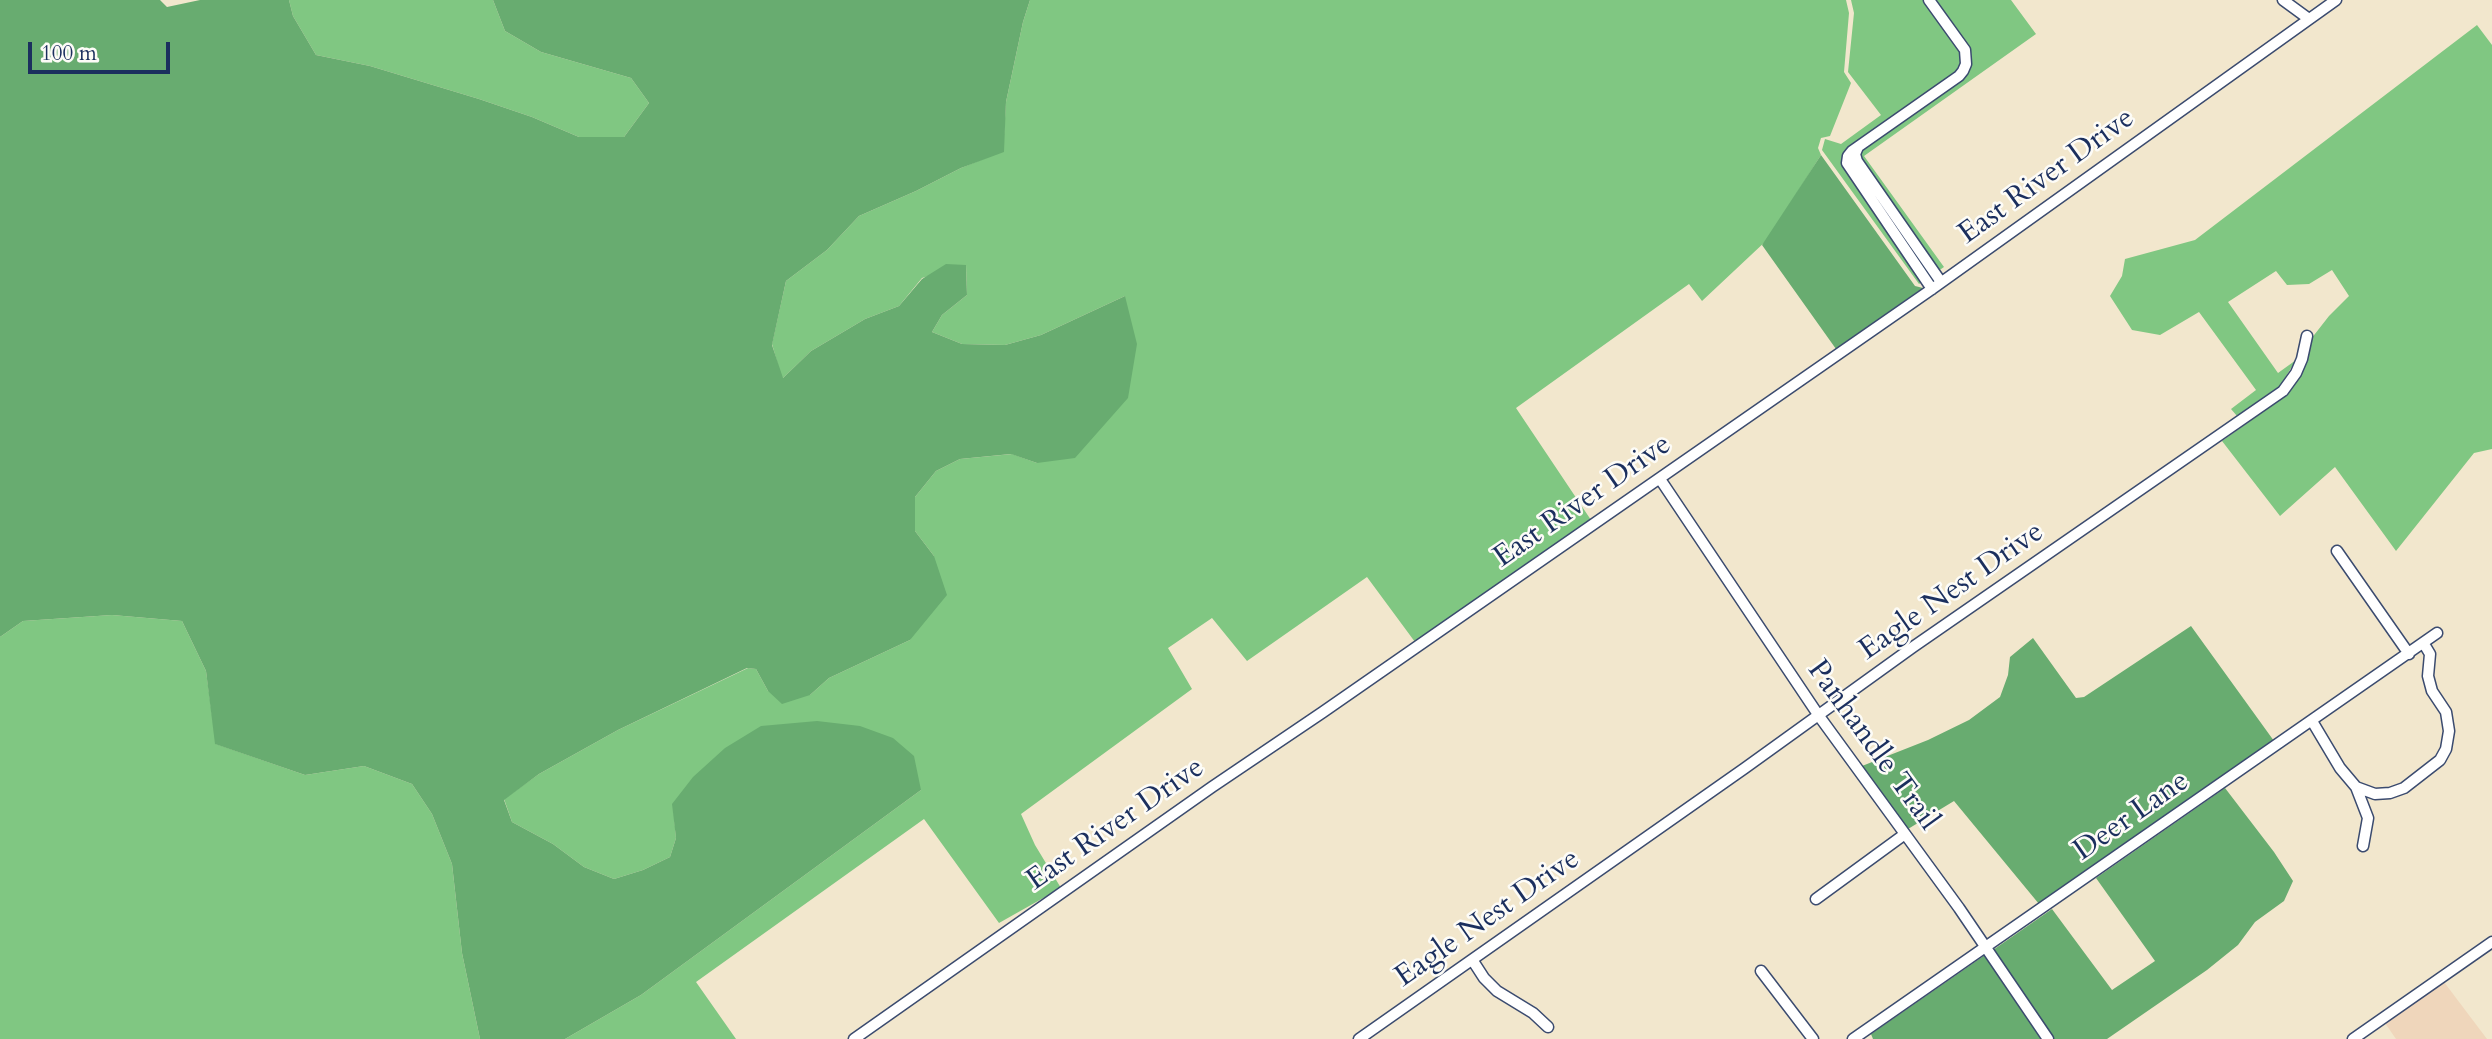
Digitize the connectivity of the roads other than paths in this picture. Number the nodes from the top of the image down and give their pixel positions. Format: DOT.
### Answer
graph roads {
  1 [pos="1929,0"];
  2 [pos="2283,0"];
  3 [pos="2336,0"];
  4 [pos="2309,19"];
  5 [pos="1937,286"];
  6 [pos="2307,336"];
  7 [pos="1660,479"];
  8 [pos="2337,551"];
  9 [pos="2437,633"];
  10 [pos="2424,644"];
  11 [pos="2409,654"];
  12 [pos="1819,716"];
  13 [pos="2312,721"];
  14 [pos="2356,786"];
  15 [pos="1905,834"];
  16 [pos="2362,846"];
  17 [pos="1816,899"];
  18 [pos="2492,942"];
  19 [pos="1986,948"];
  20 [pos="1473,961"];
  21 [pos="1761,971"];
  22 [pos="1548,1027"];
  23 [pos="854,1039"];
  24 [pos="1359,1039"];
  25 [pos="1813,1039"];
  26 [pos="1853,1039"];
  27 [pos="2048,1039"];
  28 [pos="2353,1039"];
  1 -- 5 [label="street"];
  2 -- 4 [label="street"];
  3 -- 4 [label="street, East River Drive"];
  4 -- 5 [label="street, East River Drive"];
  5 -- 7 [label="street, East River Drive"];
  6 -- 12 [label="street, Eagle Nest Drive"];
  7 -- 12 [label="street, Panhandle Trail"];
  7 -- 23 [label="street, East River Drive"];
  8 -- 11 [label="street"];
  9 -- 10 [label="street, Deer Lane"];
  10 -- 11 [label="street, Deer Lane"];
  10 -- 14 [label="street"];
  11 -- 13 [label="street, Deer Lane"];
  12 -- 15 [label="street, Panhandle Trail"];
  12 -- 20 [label="street, Eagle Nest Drive"];
  13 -- 14 [label="street"];
  13 -- 19 [label="street, Deer Lane"];
  14 -- 16 [label="street"];
  15 -- 17 [label="street"];
  15 -- 19 [label="street, Panhandle Trail"];
  18 -- 28 [label="street"];
  19 -- 26 [label="street, Deer Lane"];
  19 -- 27 [label="street, Panhandle Trail"];
  20 -- 22 [label="street"];
  20 -- 24 [label="street, Eagle Nest Drive"];
  21 -- 25 [label="street"];
}
